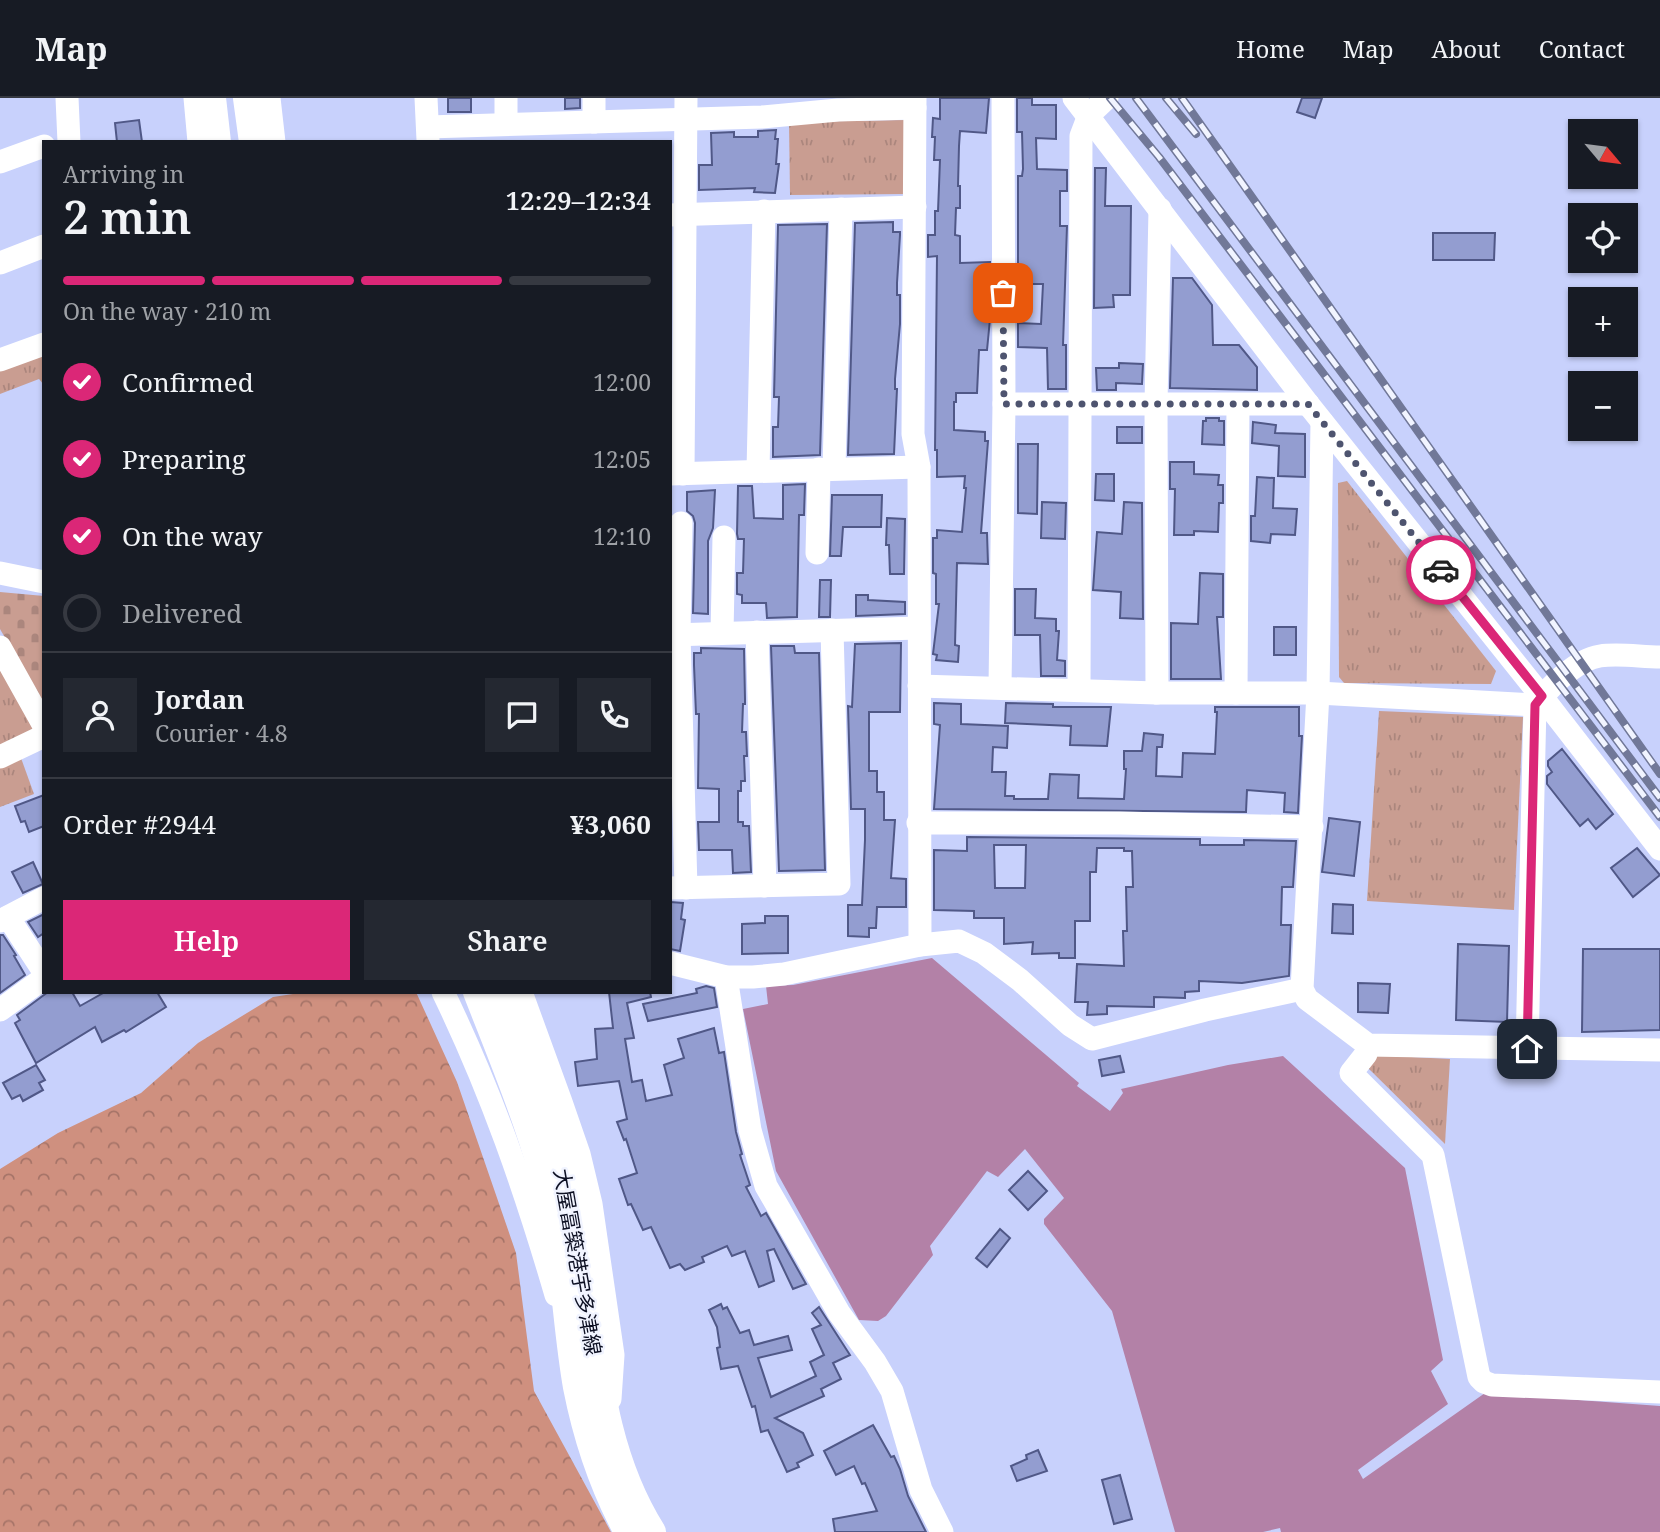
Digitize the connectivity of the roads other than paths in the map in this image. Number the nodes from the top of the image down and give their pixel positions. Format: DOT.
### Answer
graph roads {
  1 [pos="67,98"];
  2 [pos="195,98"];
  3 [pos="212,98"];
  4 [pos="247,98"];
  5 [pos="269,98"];
  6 [pos="426,98"];
  7 [pos="506,98"];
  8 [pos="594,98"];
  9 [pos="1003,98"];
  10 [pos="1107,98"];
  11 [pos="915,103"];
  12 [pos="838,104"];
  13 [pos="1082,106"];
  14 [pos="762,107"];
  15 [pos="687,108"];
  16 [pos="594,122"];
  17 [pos="506,124"];
  18 [pos="428,134"];
  19 [pos="64,140"];
  20 [pos="199,140"];
  21 [pos="217,140"];
  22 [pos="253,140"];
  23 [pos="274,140"];
  24 [pos="42,147"];
  25 [pos="0,162"];
  26 [pos="915,207"];
  27 [pos="841,209"];
  28 [pos="1160,209"];
  29 [pos="764,211"];
  30 [pos="679,215"];
  31 [pos="42,247"];
  32 [pos="0,263"];
  33 [pos="42,345"];
  34 [pos="0,360"];
  35 [pos="1078,403"];
  36 [pos="1004,404"];
  37 [pos="1156,404"];
  38 [pos="1237,405"];
  39 [pos="1315,413"];
  40 [pos="919,467"];
  41 [pos="827,469"];
  42 [pos="758,470"];
  43 [pos="677,474"];
  44 [pos="681,523"];
  45 [pos="724,537"];
  46 [pos="817,553"];
  47 [pos="0,573"];
  48 [pos="42,582"];
  49 [pos="919,628"];
  50 [pos="832,630"];
  51 [pos="757,632"];
  52 [pos="722,633"];
  53 [pos="675,634"];
  54 [pos="0,647"];
  55 [pos="1660,657"];
  56 [pos="919,686"];
  57 [pos="1000,687"];
  58 [pos="1079,690"];
  59 [pos="1157,693"];
  60 [pos="1236,693"];
  61 [pos="1318,693"];
  62 [pos="1539,701"];
  63 [pos="42,722"];
  64 [pos="42,737"];
  65 [pos="0,757"];
  66 [pos="918,823"];
  67 [pos="1312,827"];
  68 [pos="1660,849"];
  69 [pos="765,886"];
  70 [pos="678,888"];
  71 [pos="42,899"];
  72 [pos="4,919"];
  73 [pos="920,946"];
  74 [pos="672,963"];
  75 [pos="42,969"];
  76 [pos="726,977"];
  77 [pos="42,979"];
  78 [pos="1302,989"];
  79 [pos="444,994"];
  80 [pos="478,994"];
  81 [pos="500,994"];
  82 [pos="522,994"];
  83 [pos="0,1010"];
  84 [pos="1368,1045"];
  85 [pos="1527,1049"];
  86 [pos="1660,1050"];
  87 [pos="571,1345"];
  88 [pos="1660,1392"];
  89 [pos="608,1427"];
  90 [pos="628,1532"];
  91 [pos="652,1532"];
  92 [pos="942,1532"];
  1 -- 19 [label="street"];
  2 -- 20 [label="street"];
  3 -- 21 [label="main road"];
  4 -- 22 [label="main road"];
  5 -- 23 [label="street"];
  6 -- 18 [label="street"];
  7 -- 17 [label="street"];
  8 -- 16 [label="street"];
  9 -- 36 [label="street"];
  10 -- 13 [label="street"];
  11 -- 12 [label="street"];
  11 -- 26 [label="street"];
  12 -- 14 [label="street"];
  13 -- 28 [label="street"];
  13 -- 35 [label="street"];
  14 -- 15 [label="street"];
  15 -- 16 [label="street"];
  15 -- 30 [label="street"];
  16 -- 17 [label="street"];
  17 -- 18 [label="street"];
  24 -- 25 [label="street"];
  26 -- 27 [label="street"];
  26 -- 40 [label="street"];
  27 -- 29 [label="street"];
  27 -- 41 [label="street"];
  28 -- 37 [label="street"];
  28 -- 39 [label="street"];
  29 -- 30 [label="street"];
  29 -- 42 [label="street"];
  30 -- 43 [label="street"];
  31 -- 32 [label="street"];
  33 -- 34 [label="street"];
  35 -- 36 [label="street"];
  35 -- 37 [label="street"];
  35 -- 58 [label="street"];
  36 -- 57 [label="street"];
  37 -- 38 [label="street"];
  37 -- 59 [label="street"];
  38 -- 39 [label="street"];
  38 -- 60 [label="street"];
  39 -- 61 [label="street"];
  39 -- 62 [label="street"];
  40 -- 41 [label="street"];
  40 -- 49 [label="street"];
  41 -- 42 [label="street"];
  41 -- 46 [label="street"];
  42 -- 43 [label="street"];
  44 -- 53 [label="street"];
  45 -- 52 [label="street"];
  47 -- 48 [label="street"];
  49 -- 50 [label="street"];
  49 -- 56 [label="street"];
  50 -- 51 [label="street"];
  50 -- 69 [label="street"];
  51 -- 52 [label="street"];
  51 -- 69 [label="street"];
  52 -- 53 [label="street"];
  53 -- 70 [label="street"];
  54 -- 63 [label="street"];
  55 -- 62 [label="street"];
  56 -- 57 [label="street"];
  56 -- 66 [label="street"];
  57 -- 58 [label="street"];
  58 -- 59 [label="street"];
  59 -- 60 [label="street"];
  60 -- 61 [label="street"];
  61 -- 62 [label="street"];
  61 -- 67 [label="street"];
  62 -- 68 [label="street"];
  62 -- 85 [label="street"];
  64 -- 65 [label="street"];
  66 -- 67 [label="street"];
  66 -- 73 [label="street"];
  67 -- 78 [label="street"];
  69 -- 70 [label="street"];
  71 -- 72 [label="street"];
  72 -- 75 [label="street"];
  73 -- 76 [label="street"];
  73 -- 78 [label="street"];
  74 -- 76 [label="street"];
  76 -- 92 [label="street"];
  77 -- 83 [label="street"];
  78 -- 84 [label="street"];
  79 -- 87 [label="street"];
  80 -- 87 [label="main road, 大屋冨築港宇多津線"];
  81 -- 89 [label="main road, 大屋冨築港宇多津線"];
  82 -- 89 [label="street"];
  84 -- 85 [label="street"];
  84 -- 88 [label="street"];
  85 -- 86 [label="street"];
  87 -- 90 [label="main road, 大屋冨築港宇多津線"];
  89 -- 91 [label="main road, 大屋冨築港宇多津線"];
}
